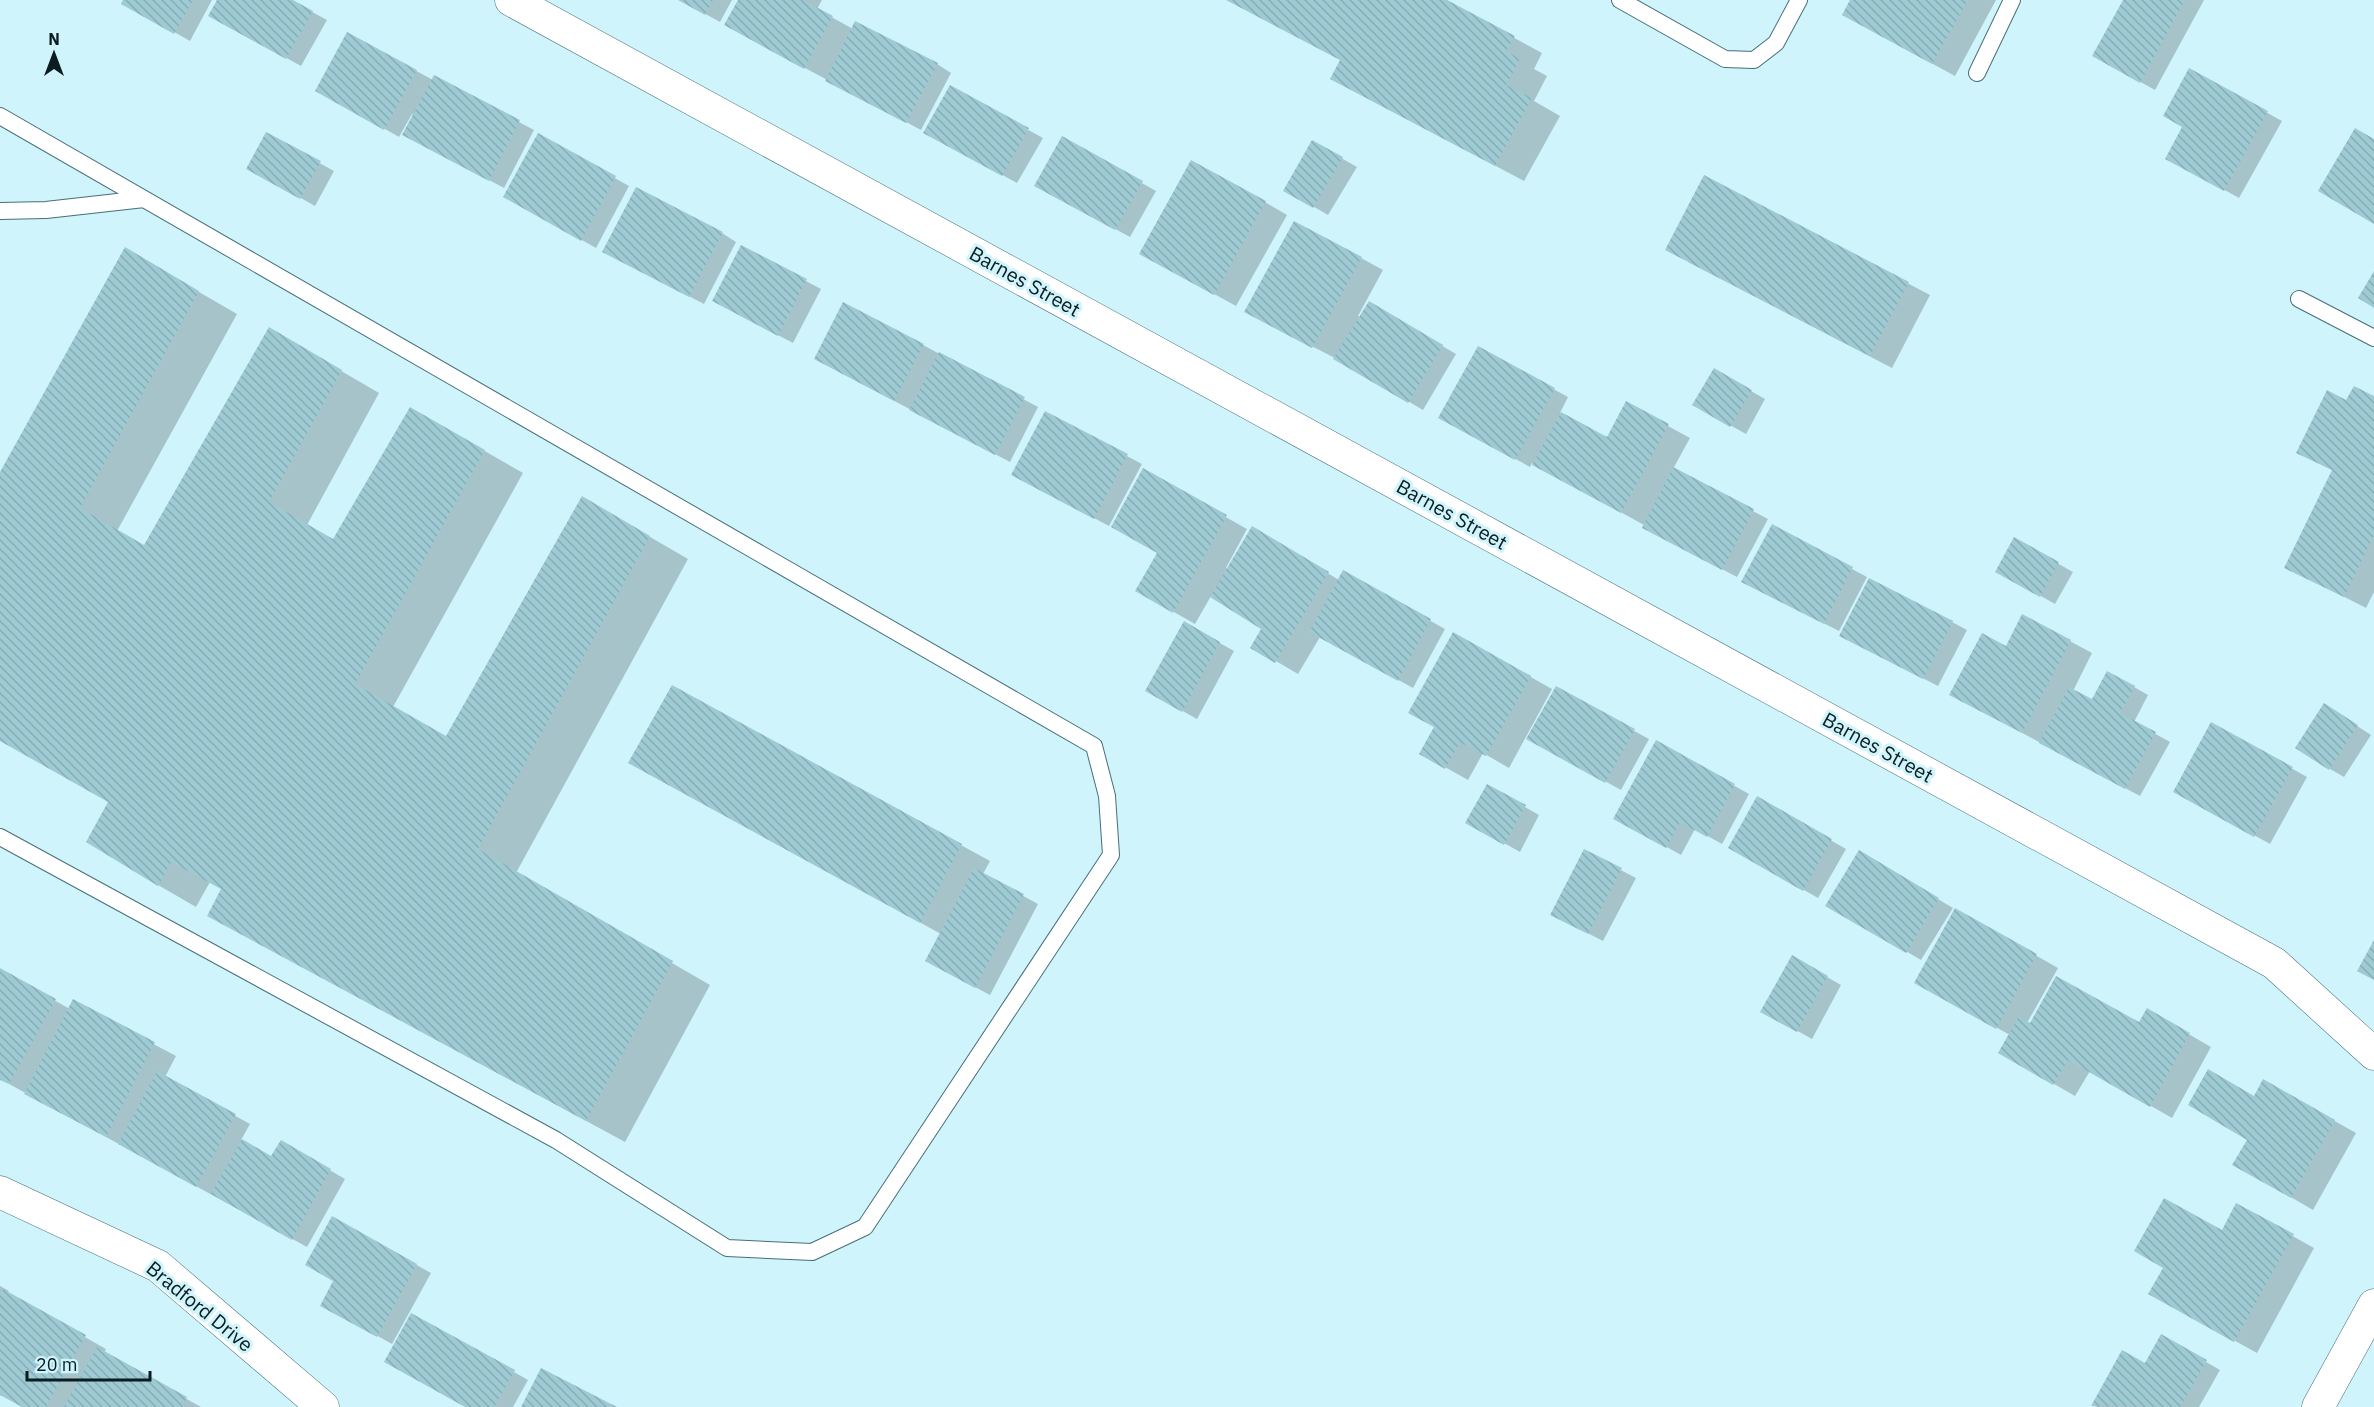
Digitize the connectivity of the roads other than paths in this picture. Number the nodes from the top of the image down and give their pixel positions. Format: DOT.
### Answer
graph roads {
  1 [pos="511,0"];
  2 [pos="1620,0"];
  3 [pos="1798,0"];
  4 [pos="2012,0"];
  5 [pos="1977,73"];
  6 [pos="0,116"];
  7 [pos="144,199"];
  8 [pos="0,212"];
  9 [pos="2299,299"];
  10 [pos="2374,338"];
  11 [pos="0,837"];
  12 [pos="2374,1054"];
  13 [pos="0,1192"];
  14 [pos="2374,1305"];
  15 [pos="323,1407"];
  16 [pos="2318,1407"];
  1 -- 12 [label="street, Barnes Street"];
  2 -- 3 [label="lane"];
  4 -- 5 [label="lane"];
  6 -- 7 [label="lane"];
  7 -- 8 [label="lane"];
  7 -- 11 [label="lane"];
  9 -- 10 [label="lane"];
  13 -- 15 [label="street, Bradford Drive"];
  14 -- 16 [label="street"];
}
